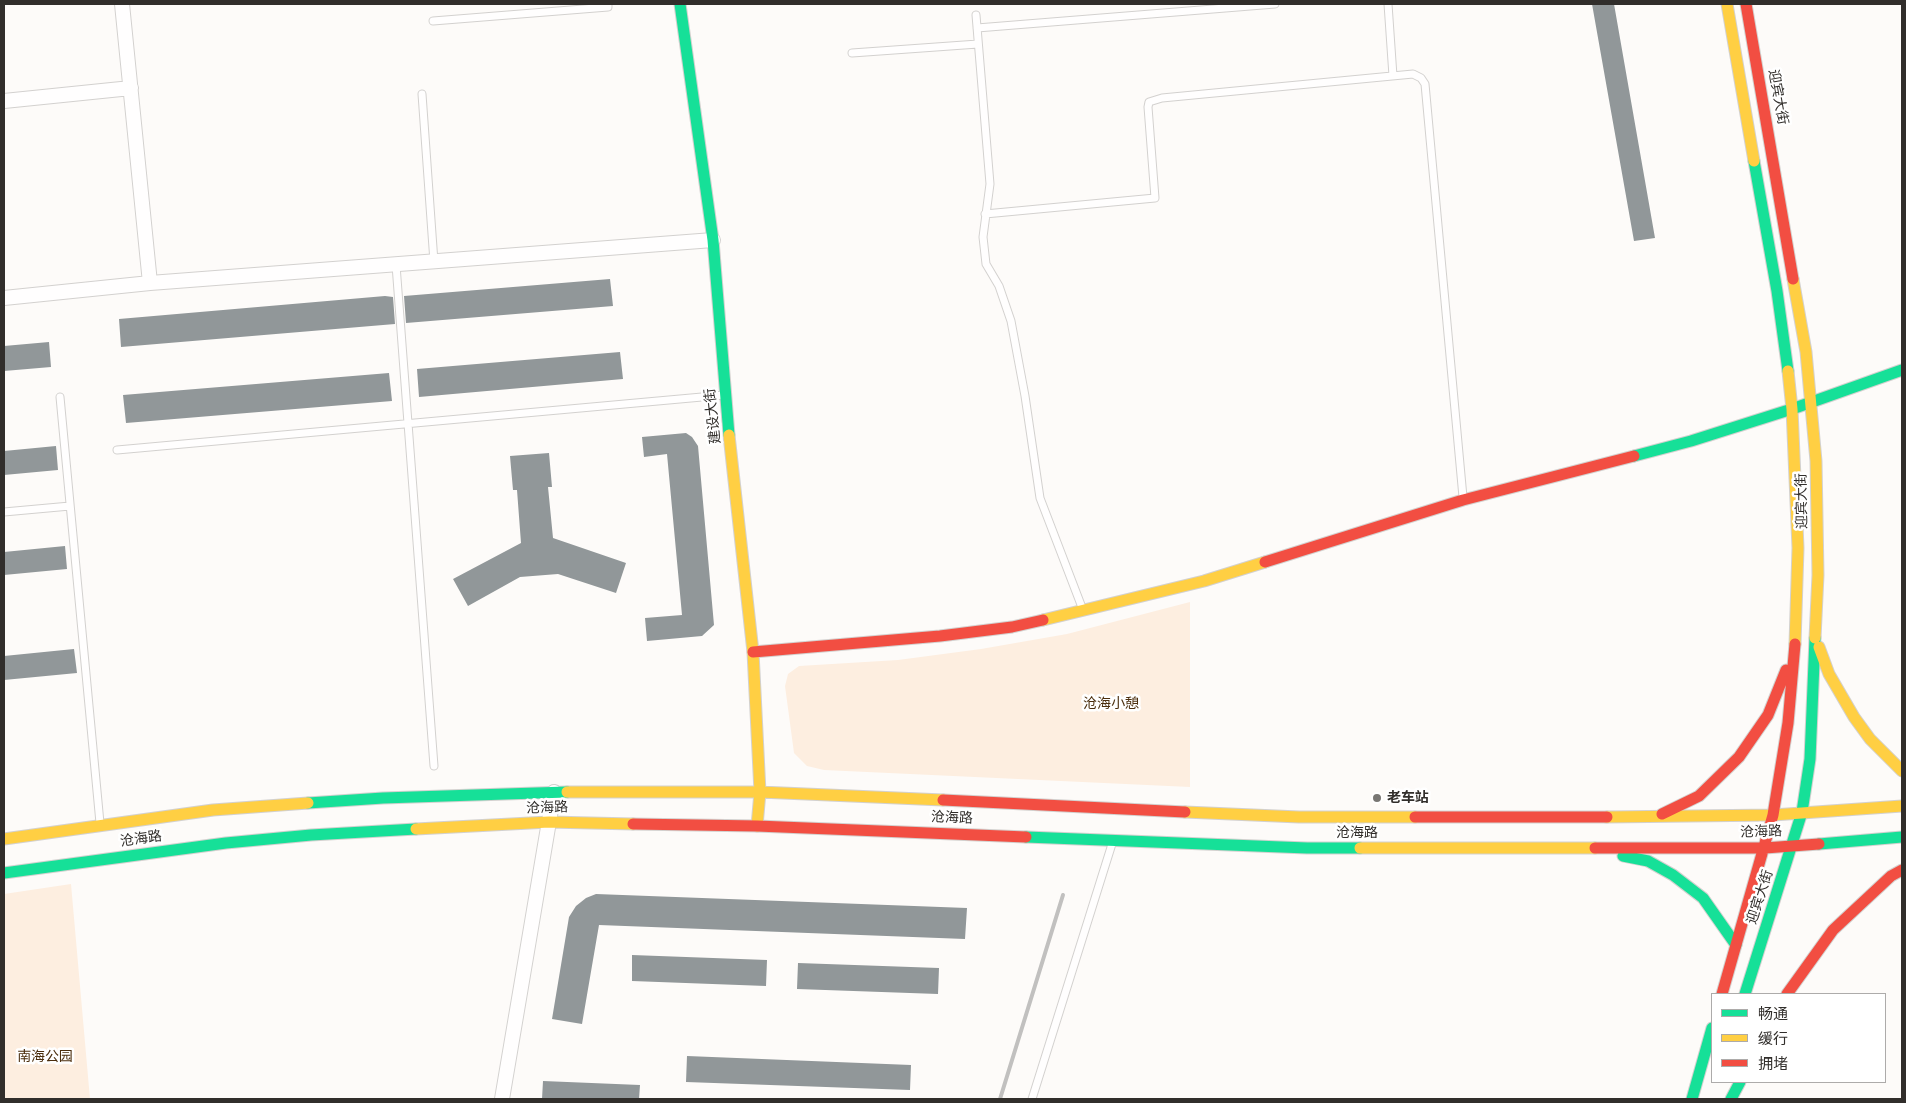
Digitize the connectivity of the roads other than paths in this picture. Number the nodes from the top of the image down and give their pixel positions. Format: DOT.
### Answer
graph roads {
  1 [pos="122,4"];
  2 [pos="608,4"];
  3 [pos="680,4"];
  4 [pos="1275,4"];
  5 [pos="1388,4"];
  6 [pos="1727,4"];
  7 [pos="1746,4"];
  8 [pos="976,15"];
  9 [pos="433,20"];
  10 [pos="977,28"];
  11 [pos="978,44"];
  12 [pos="852,53"];
  13 [pos="1393,76"];
  14 [pos="131,88"];
  15 [pos="422,94"];
  16 [pos="4,101"];
  17 [pos="985,214"];
  18 [pos="712,240"];
  19 [pos="434,262"];
  20 [pos="396,265"];
  21 [pos="150,283"];
  22 [pos="4,298"];
  23 [pos="1902,370"];
  24 [pos="725,394"];
  25 [pos="60,397"];
  26 [pos="1812,401"];
  27 [pos="1792,409"];
  28 [pos="407,424"];
  29 [pos="117,450"];
  30 [pos="1463,500"];
  31 [pos="70,506"];
  32 [pos="4,512"];
  33 [pos="1083,611"];
  34 [pos="1796,636"];
  35 [pos="1816,638"];
  36 [pos="753,652"];
  37 [pos="434,766"];
  38 [pos="1902,771"];
  39 [pos="554,792"];
  40 [pos="760,792"];
  41 [pos="1902,806"];
  42 [pos="1802,812"];
  43 [pos="1773,815"];
  44 [pos="1652,817"];
  45 [pos="549,822"];
  46 [pos="100,825"];
  47 [pos="757,826"];
  48 [pos="1902,837"];
  49 [pos="4,839"];
  50 [pos="1113,841"];
  51 [pos="1792,846"];
  52 [pos="1580,848"];
  53 [pos="1765,848"];
  54 [pos="1902,870"];
  55 [pos="4,873"];
  56 [pos="1736,945"];
  57 [pos="1722,993"];
  58 [pos="1745,993"];
  59 [pos="1788,993"];
  60 [pos="1711,1032"];
  61 [pos="1740,1083"];
  62 [pos="502,1099"];
  63 [pos="1032,1099"];
  64 [pos="1692,1099"];
  65 [pos="1732,1099"];
  1 -- 14 [label="street"];
  2 -- 9 [label="lane"];
  3 -- 18 [label="main road, 建设大街"];
  4 -- 10 [label="lane"];
  5 -- 13 [label="lane"];
  6 -- 27 [label="main road, 迎宾大街"];
  7 -- 26 [label="main road, 迎宾大街"];
  8 -- 10 [label="lane"];
  10 -- 11 [label="lane"];
  11 -- 12 [label="lane"];
  11 -- 17 [label="lane"];
  13 -- 17 [label="lane"];
  13 -- 30 [label="lane"];
  14 -- 16 [label="street"];
  14 -- 21 [label="street"];
  15 -- 19 [label="lane"];
  17 -- 33 [label="lane"];
  18 -- 19 [label="street"];
  18 -- 24 [label="main road, 建设大街"];
  19 -- 20 [label="street"];
  20 -- 21 [label="street"];
  20 -- 28 [label="lane"];
  21 -- 22 [label="street"];
  23 -- 26 [label="main road"];
  24 -- 28 [label="lane"];
  24 -- 36 [label="main road, 建设大街"];
  25 -- 31 [label="lane"];
  26 -- 27 [label="main road"];
  26 -- 35 [label="main road, 迎宾大街"];
  27 -- 30 [label="main road"];
  27 -- 34 [label="main road, 迎宾大街"];
  28 -- 29 [label="lane"];
  28 -- 37 [label="lane"];
  30 -- 33 [label="main road"];
  31 -- 32 [label="lane"];
  31 -- 46 [label="lane"];
  33 -- 36 [label="main road"];
  34 -- 43 [label="main road, 迎宾大街"];
  34 -- 44 [label="main road"];
  35 -- 38 [label="main road"];
  35 -- 42 [label="main road, 迎宾大街"];
  36 -- 40 [label="main road, 建设大街"];
  39 -- 40 [label="main road, 沧海路"];
  39 -- 45 [label="street"];
  39 -- 46 [label="main road, 沧海路"];
  40 -- 44 [label="main road, 沧海路"];
  40 -- 47 [label="main road, 建设大街"];
  41 -- 42 [label="main road, 沧海路"];
  42 -- 43 [label="main road, 沧海路"];
  42 -- 51 [label="main road, 迎宾大街"];
  43 -- 44 [label="main road, 沧海路"];
  43 -- 53 [label="main road, 迎宾大街"];
  45 -- 47 [label="main road, 沧海路"];
  45 -- 55 [label="main road, 沧海路"];
  45 -- 62 [label="street"];
  46 -- 49 [label="main road, 沧海路"];
  47 -- 50 [label="main road, 沧海路"];
  48 -- 51 [label="main road, 沧海路"];
  50 -- 52 [label="main road, 沧海路"];
  50 -- 63 [label="lane"];
  51 -- 53 [label="main road, 沧海路"];
  51 -- 58 [label="main road, 迎宾大街"];
  52 -- 53 [label="main road, 沧海路"];
  52 -- 56 [label="main road"];
  53 -- 56 [label="main road, 迎宾大街"];
  54 -- 59 [label="main road"];
  56 -- 57 [label="main road, 迎宾大街"];
  60 -- 64 [label="main road"];
  61 -- 65 [label="main road"];
}
